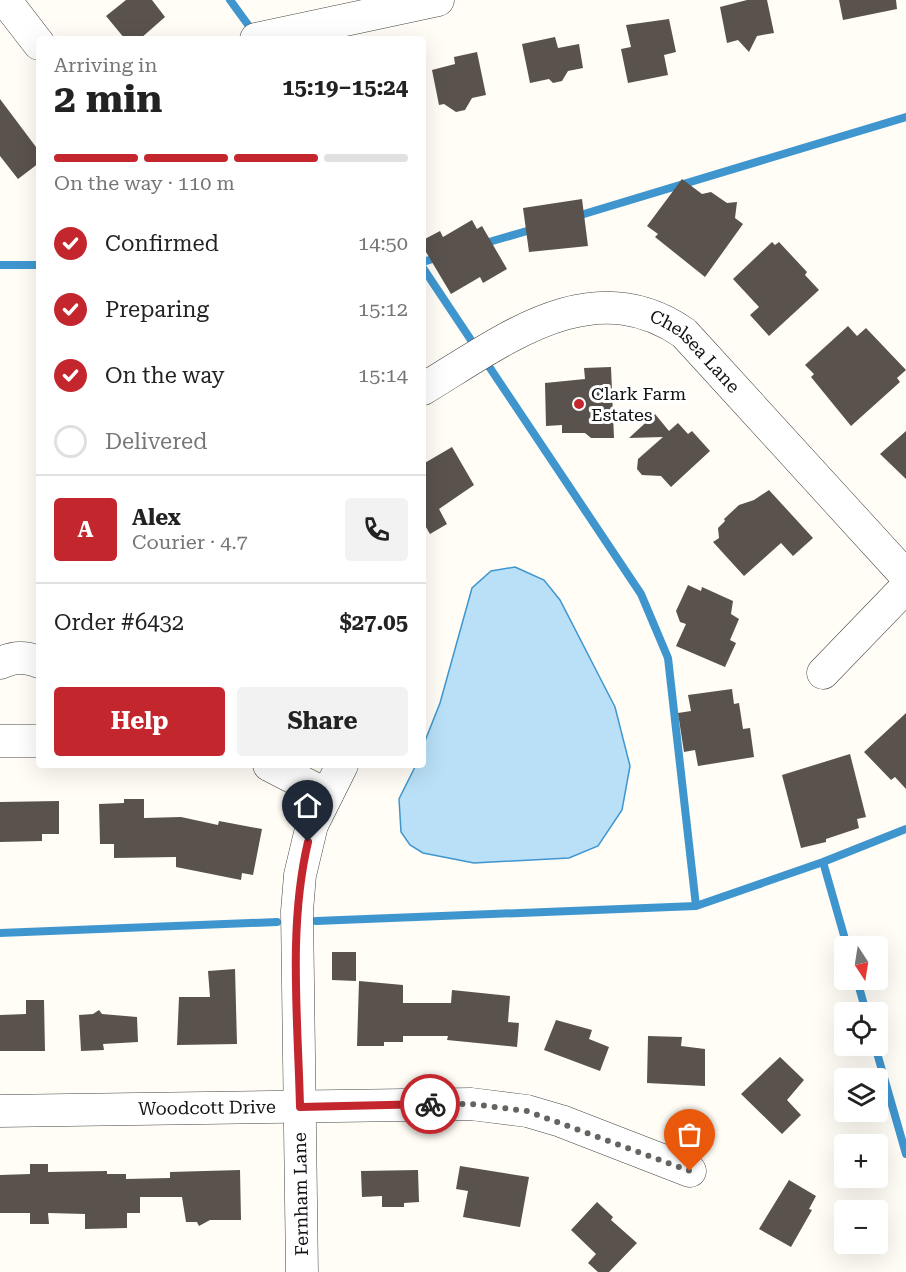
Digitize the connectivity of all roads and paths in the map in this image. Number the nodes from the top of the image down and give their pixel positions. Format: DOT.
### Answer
graph roads {
  1 [pos="6,0"];
  2 [pos="438,0"];
  3 [pos="270,36"];
  4 [pos="36,40"];
  5 [pos="426,387"];
  6 [pos="906,576"];
  7 [pos="906,587"];
  8 [pos="36,661"];
  9 [pos="0,663"];
  10 [pos="823,673"];
  11 [pos="0,741"];
  12 [pos="36,741"];
  13 [pos="275,768"];
  14 [pos="340,768"];
  15 [pos="327,795"];
  16 [pos="300,1107"];
  17 [pos="0,1111"];
  18 [pos="690,1171"];
  19 [pos="302,1272"];
  1 -- 4 [label="street"];
  2 -- 3 [label="street"];
  5 -- 6 [label="street, Chelsea Lane"];
  7 -- 10 [label="street"];
  8 -- 9 [label="street"];
  11 -- 12 [label="street"];
  13 -- 15 [label="street"];
  14 -- 15 [label="street, Fernham Lane"];
  15 -- 16 [label="street, Fernham Lane"];
  16 -- 17 [label="street, Woodcott Drive"];
  16 -- 18 [label="street, Woodcott Drive"];
  16 -- 19 [label="street, Fernham Lane"];
}
